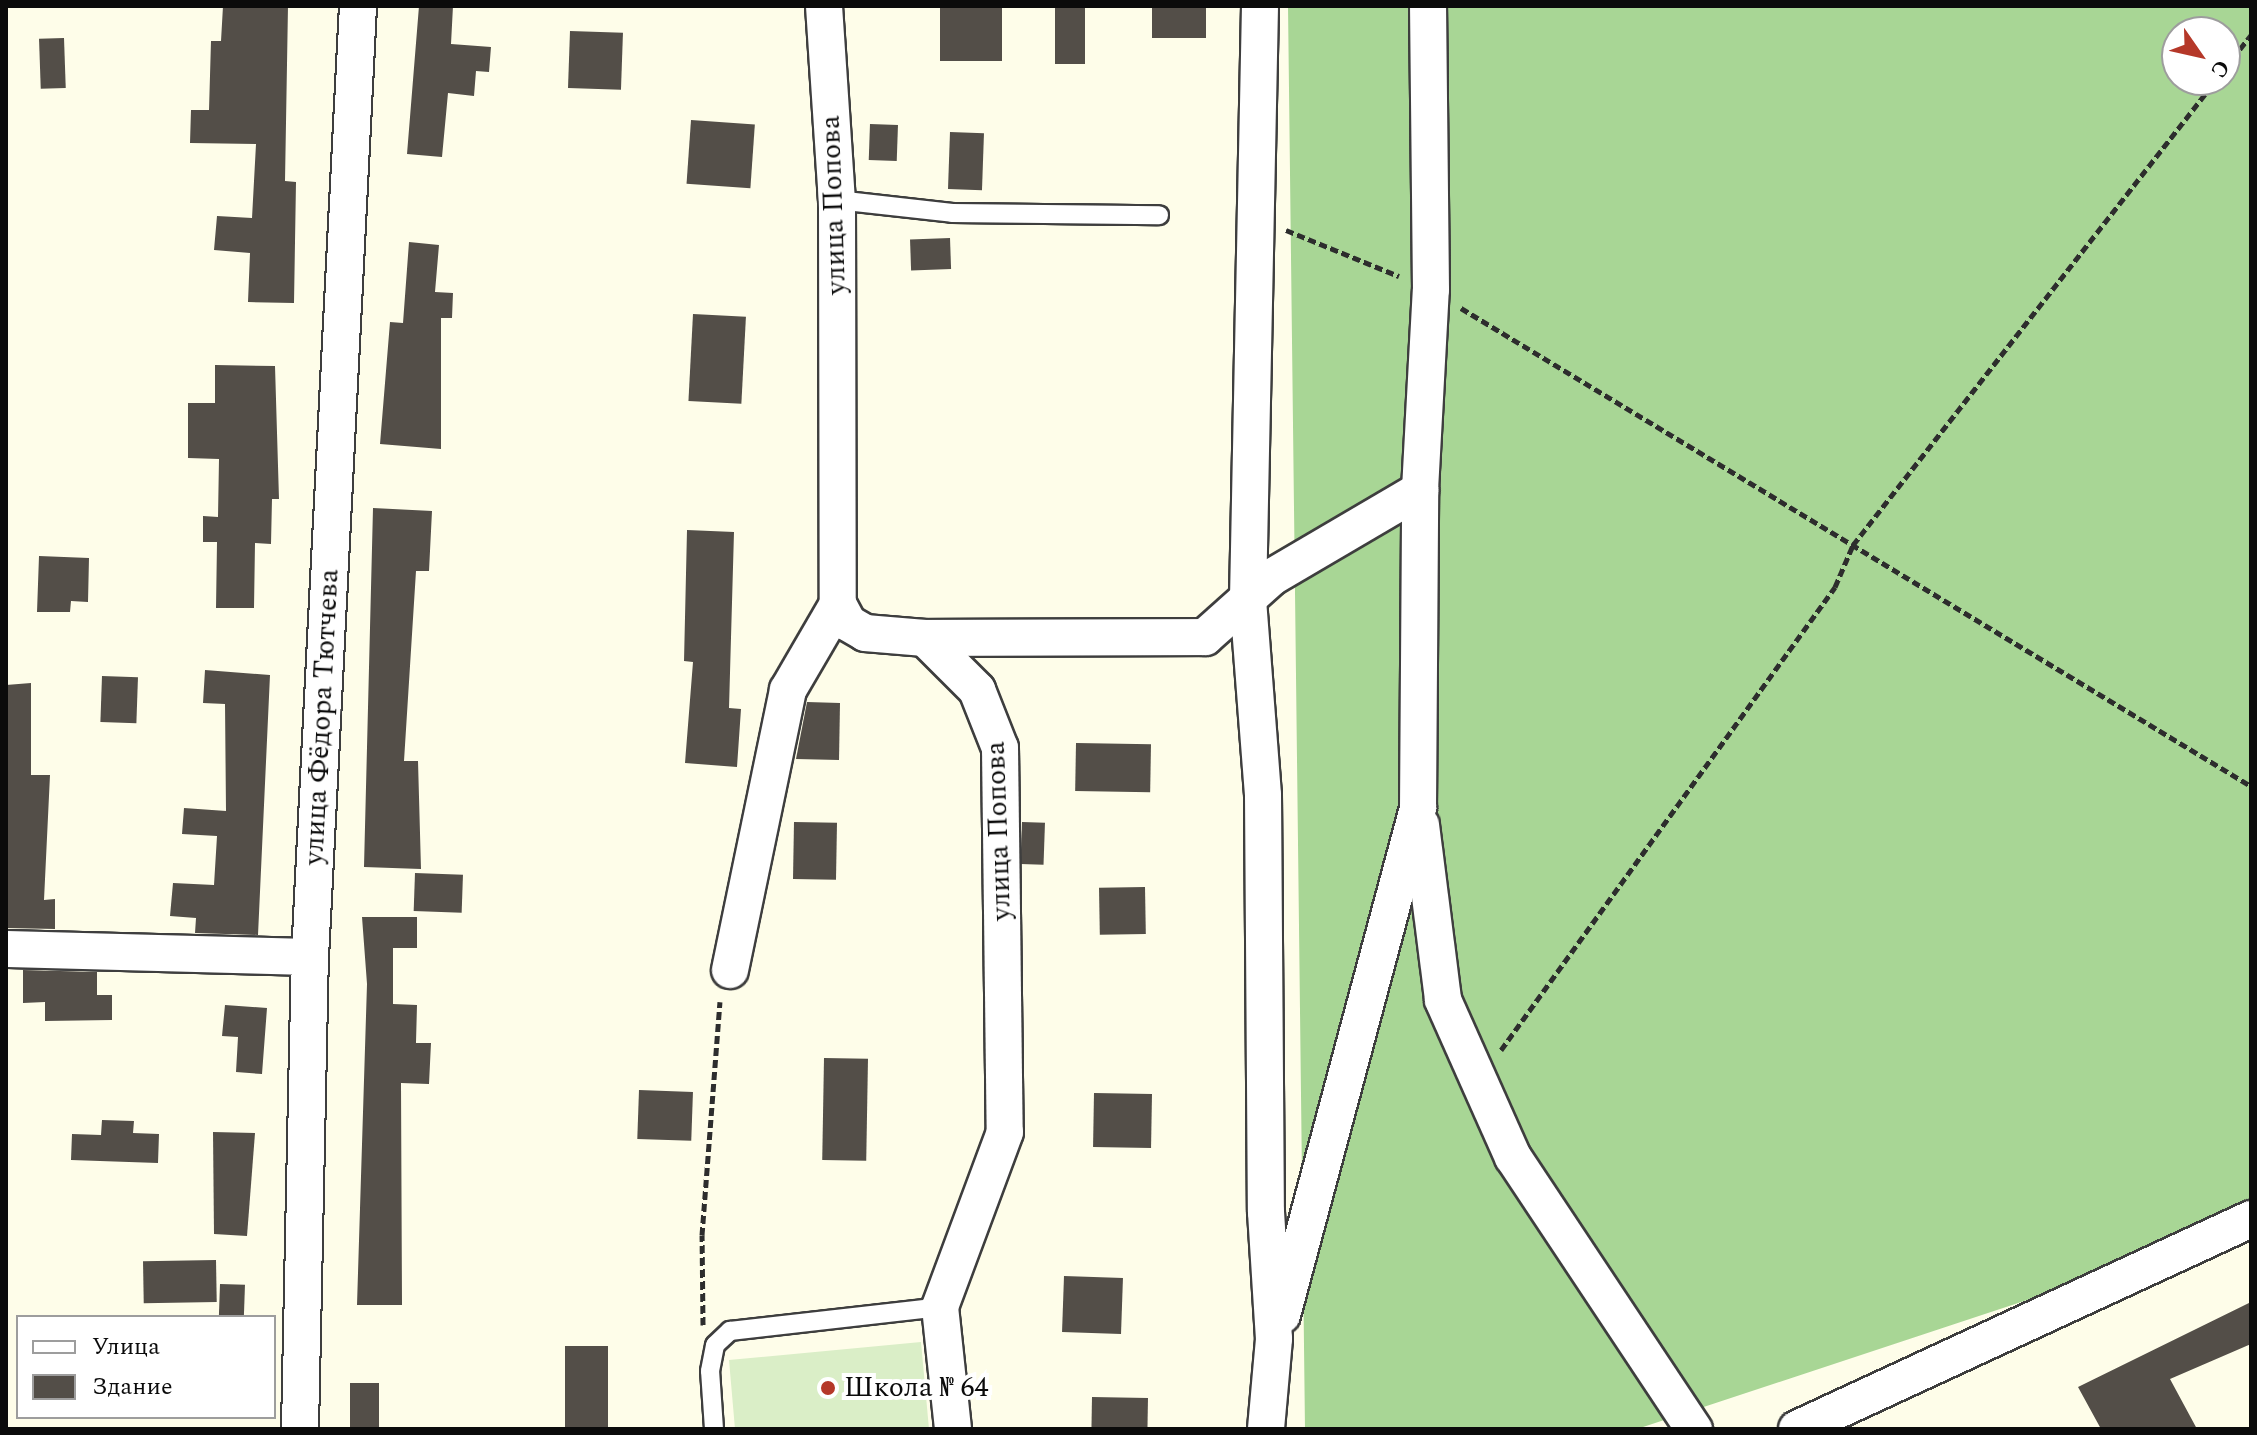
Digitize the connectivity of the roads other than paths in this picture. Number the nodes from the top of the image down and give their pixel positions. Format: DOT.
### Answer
graph roads {
  1 [pos="358,6"];
  2 [pos="824,6"];
  3 [pos="1260,6"];
  4 [pos="1428,6"];
  5 [pos="837,200"];
  6 [pos="1159,215"];
  7 [pos="1420,490"];
  8 [pos="1248,600"];
  9 [pos="838,604"];
  10 [pos="925,638"];
  11 [pos="1418,808"];
  12 [pos="6,949"];
  13 [pos="310,957"];
  14 [pos="730,970"];
  15 [pos="2251,1219"];
  16 [pos="940,1307"];
  17 [pos="1274,1339"];
  18 [pos="300,1429"];
  19 [pos="714,1429"];
  20 [pos="953,1429"];
  21 [pos="1266,1429"];
  22 [pos="1694,1429"];
  23 [pos="1797,1429"];
  1 -- 13 [label="street, улица Фёдора Тютчева"];
  2 -- 5 [label="street, улица Попова"];
  3 -- 8 [label="street"];
  4 -- 7 [label="street"];
  5 -- 6 [label="lane"];
  5 -- 9 [label="street, улица Попова"];
  7 -- 8 [label="street"];
  7 -- 11 [label="street"];
  8 -- 10 [label="street"];
  8 -- 17 [label="street"];
  9 -- 10 [label="street"];
  9 -- 14 [label="street"];
  10 -- 16 [label="street, улица Попова"];
  11 -- 17 [label="street"];
  11 -- 22 [label="street"];
  12 -- 13 [label="street"];
  13 -- 18 [label="street, улица Фёдора Тютчева"];
  15 -- 23 [label="street"];
  16 -- 19 [label="lane"];
  16 -- 20 [label="street"];
  17 -- 21 [label="street"];
}
